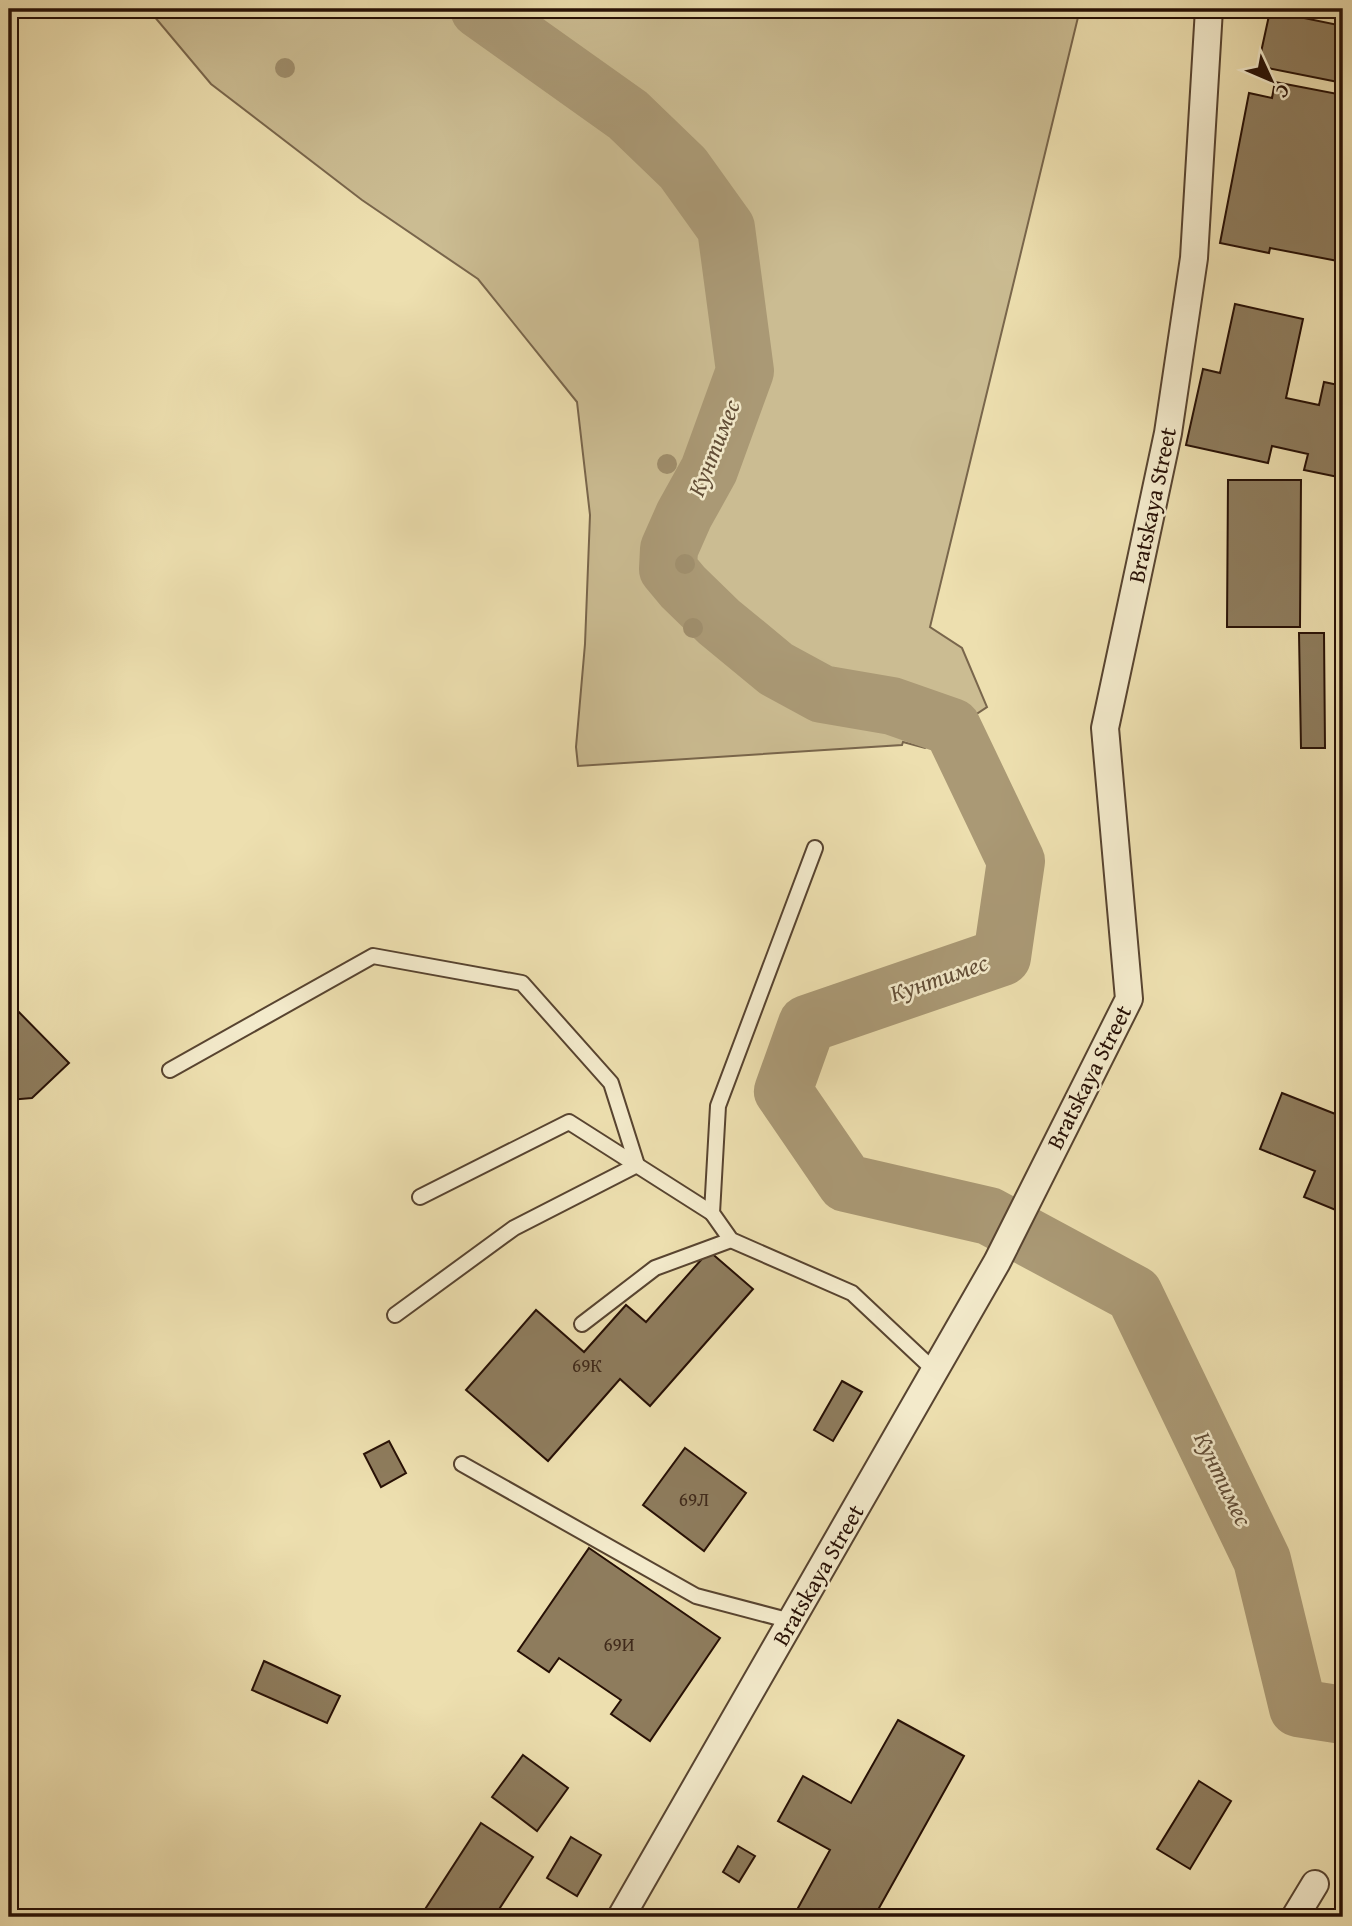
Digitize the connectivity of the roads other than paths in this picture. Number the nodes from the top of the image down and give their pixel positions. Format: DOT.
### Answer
graph roads {
  1 [pos="1209,9"];
  2 [pos="815,848"];
  3 [pos="170,1070"];
  4 [pos="637,1165"];
  5 [pos="420,1196"];
  6 [pos="712,1213"];
  7 [pos="731,1240"];
  8 [pos="395,1315"];
  9 [pos="582,1324"];
  10 [pos="935,1371"];
  11 [pos="462,1464"];
  12 [pos="791,1621"];
  13 [pos="1315,1884"];
  14 [pos="621,1917"];
  15 [pos="1295,1917"];
  1 -- 10 [label="street, Bratskaya Street"];
  2 -- 6 [label="lane"];
  3 -- 4 [label="lane"];
  4 -- 5 [label="lane"];
  4 -- 6 [label="lane"];
  4 -- 8 [label="lane"];
  6 -- 7 [label="lane"];
  7 -- 9 [label="lane"];
  7 -- 10 [label="lane"];
  10 -- 12 [label="street, Bratskaya Street"];
  11 -- 12 [label="lane"];
  12 -- 14 [label="street, Bratskaya Street"];
  13 -- 15 [label="street"];
}
